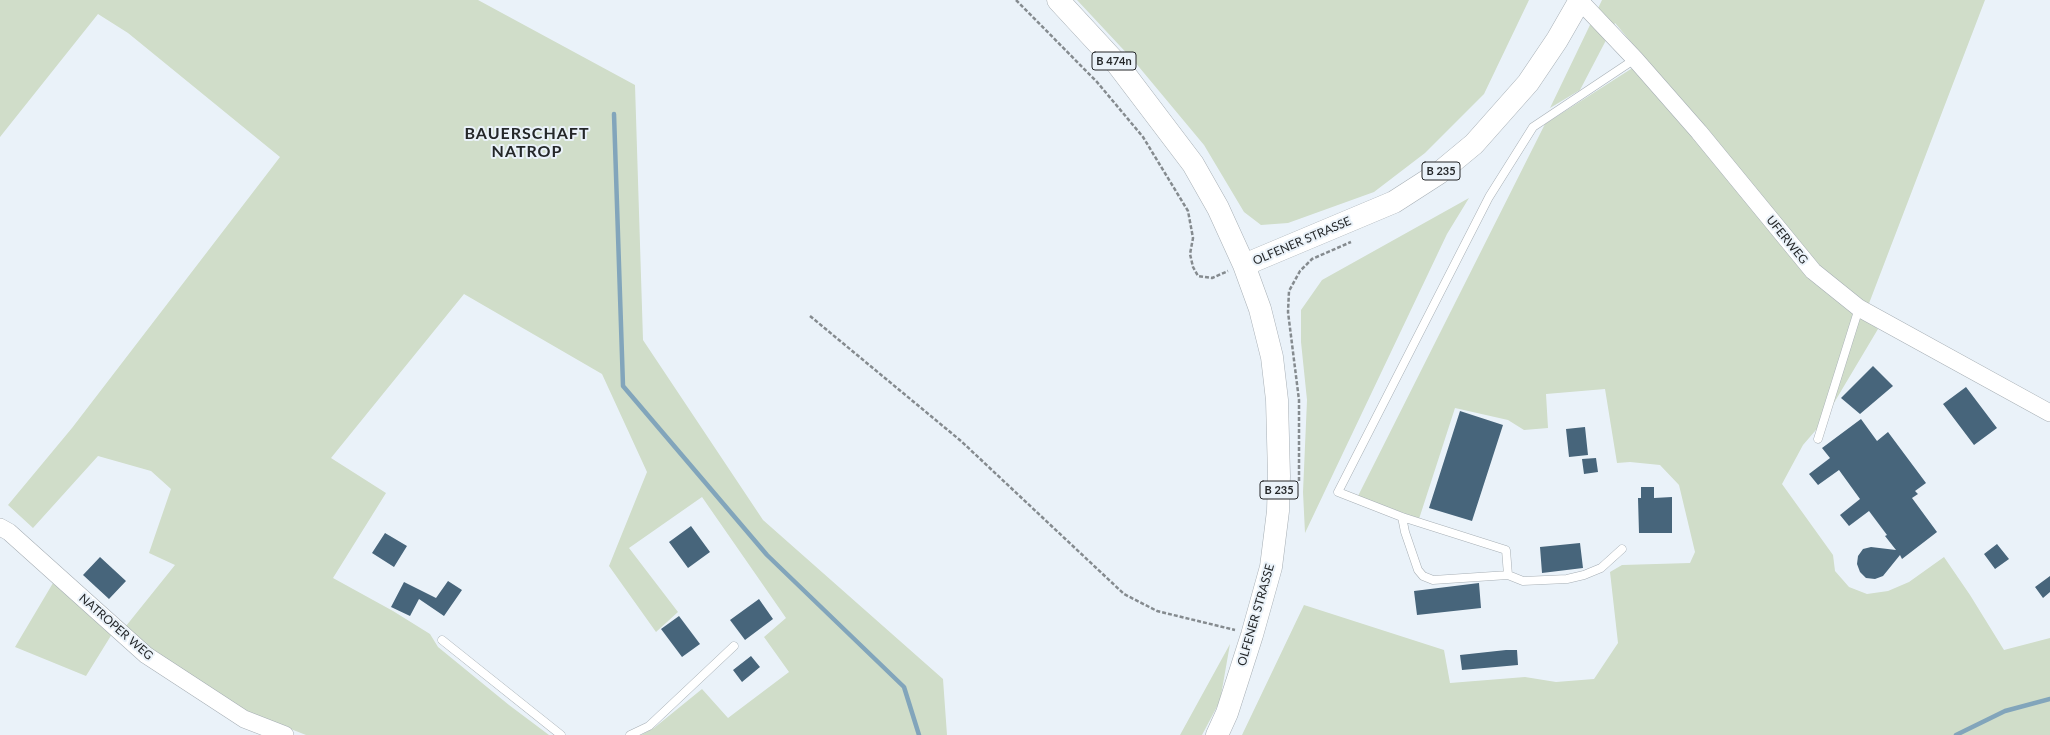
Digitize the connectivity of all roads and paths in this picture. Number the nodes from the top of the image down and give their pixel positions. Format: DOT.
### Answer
graph roads {
  1 [pos="1016,0"];
  2 [pos="1058,0"];
  3 [pos="1580,0"];
  4 [pos="1635,59"];
  5 [pos="1357,238"];
  6 [pos="1244,265"];
  7 [pos="1859,308"];
  8 [pos="810,316"];
  9 [pos="2050,412"];
  10 [pos="1818,439"];
  11 [pos="1298,485"];
  12 [pos="1402,517"];
  13 [pos="0,527"];
  14 [pos="1622,549"];
  15 [pos="1508,575"];
  16 [pos="1252,635"];
  17 [pos="442,640"];
  18 [pos="734,646"];
  19 [pos="285,735"];
  20 [pos="561,735"];
  21 [pos="630,735"];
  22 [pos="1217,735"];
  1 -- 6 [label="path"];
  2 -- 6 [label="main road, B 474n"];
  3 -- 4 [label="street, UFERWEG"];
  3 -- 6 [label="main road, OLFENER STRASSE / B 235"];
  4 -- 7 [label="street, UFERWEG"];
  4 -- 12 [label="lane"];
  5 -- 11 [label="path"];
  6 -- 16 [label="main road, OLFENER STRASSE / B 235"];
  7 -- 9 [label="street, UFERWEG"];
  7 -- 10 [label="lane"];
  8 -- 16 [label="path"];
  12 -- 15 [label="lane"];
  12 -- 15 [label="lane"];
  13 -- 19 [label="street, NATROPER WEG"];
  14 -- 15 [label="lane"];
  16 -- 22 [label="main road, OLFENER STRASSE / B 235"];
  17 -- 20 [label="lane"];
  18 -- 21 [label="lane"];
}
